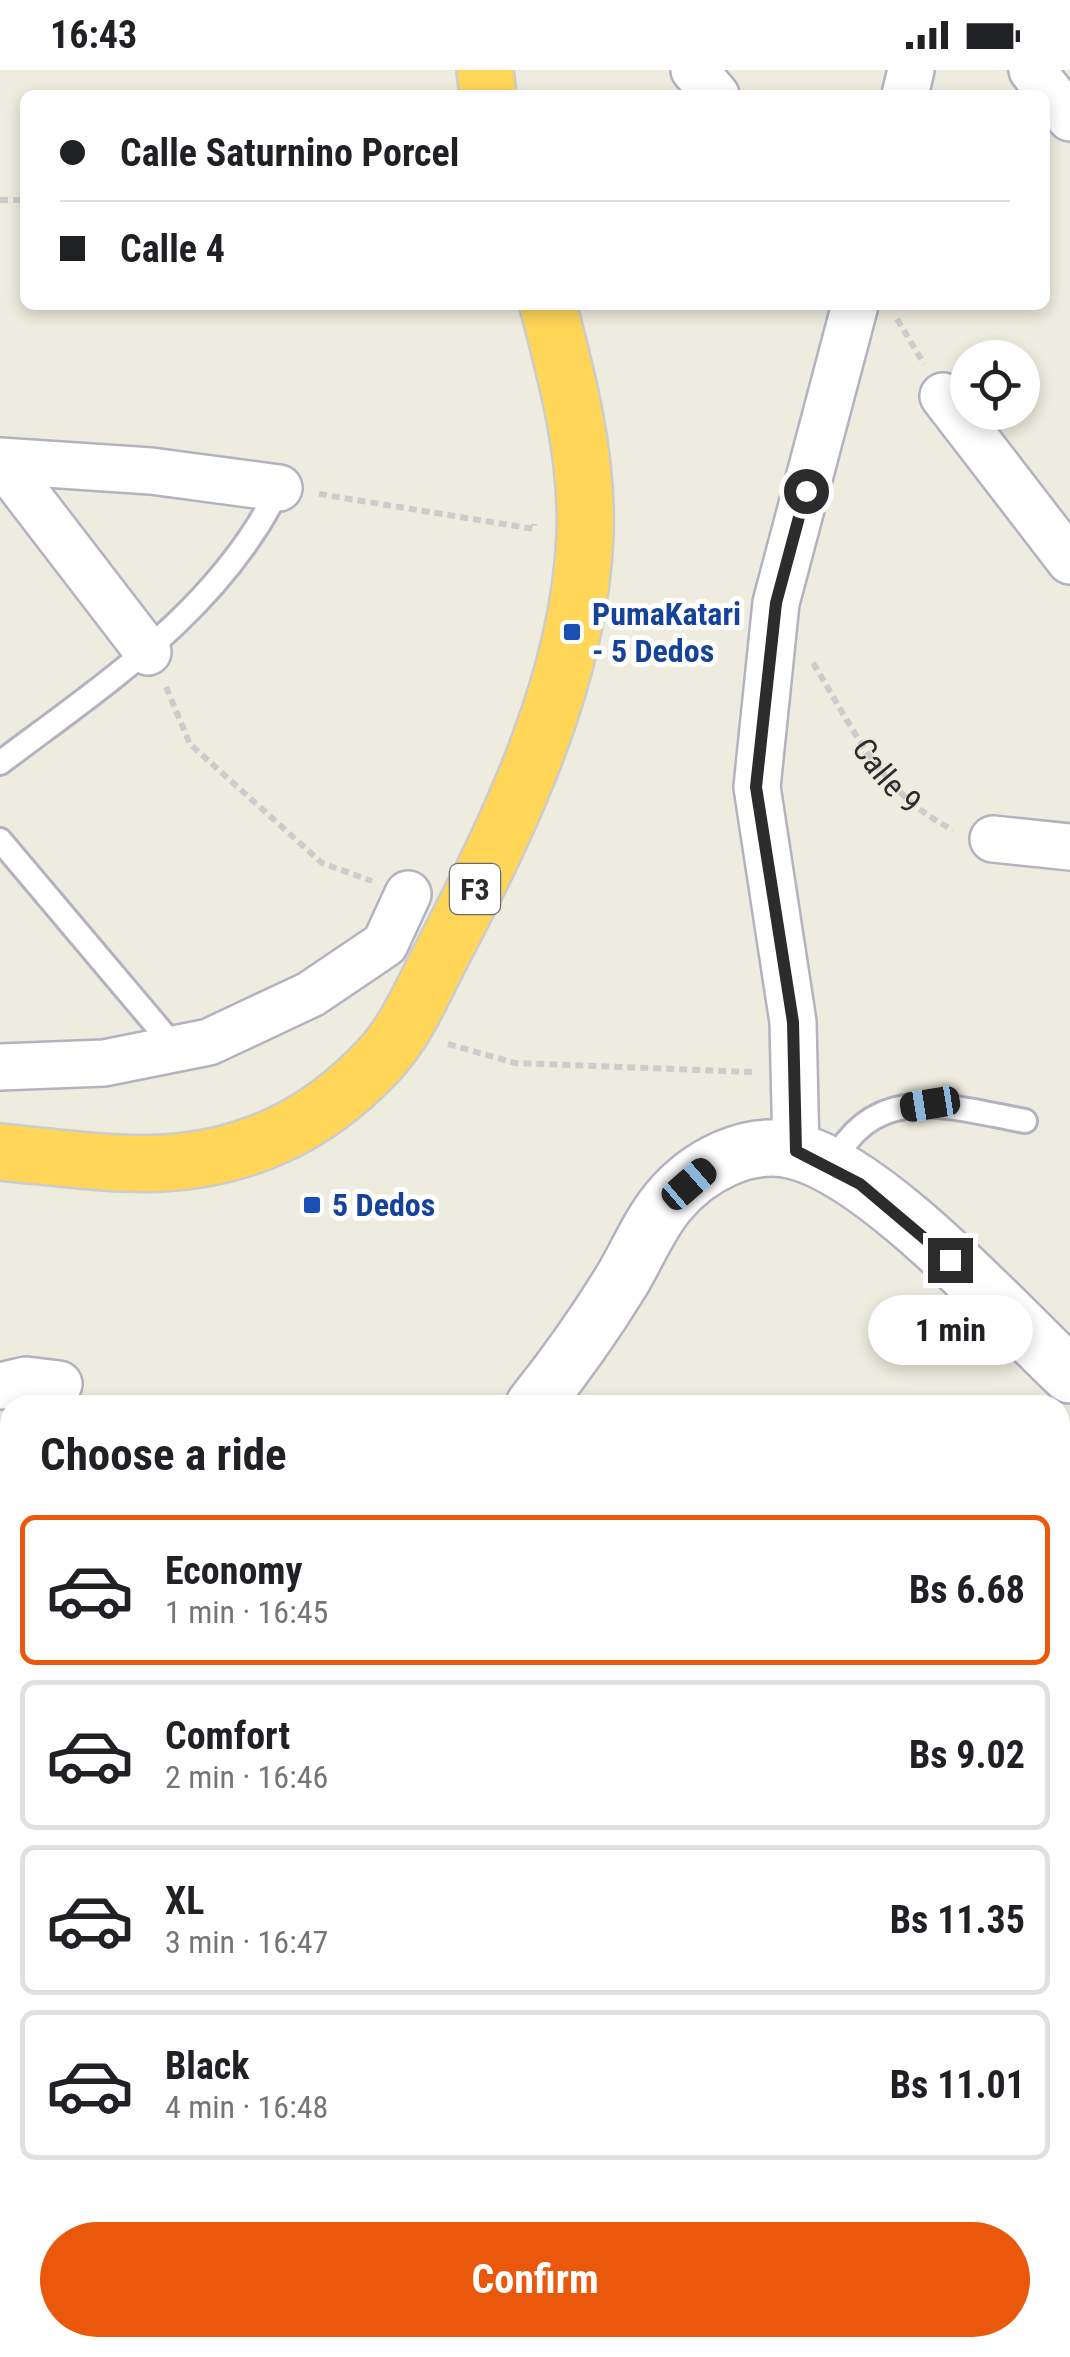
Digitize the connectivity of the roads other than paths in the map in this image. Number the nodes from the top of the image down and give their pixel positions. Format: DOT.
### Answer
graph roads {
  1 [pos="694,70"];
  2 [pos="1032,70"];
  3 [pos="712,90"];
  4 [pos="1048,90"];
  5 [pos="1050,93"];
  6 [pos="1070,118"];
  7 [pos="549,310"];
  8 [pos="853,310"];
  9 [pos="943,396"];
  10 [pos="1,462"];
  11 [pos="279,488"];
  12 [pos="1070,561"];
  13 [pos="148,652"];
  14 [pos="0,763"];
  15 [pos="993,839"];
  16 [pos="0,840"];
  17 [pos="1070,847"];
  18 [pos="408,894"];
  19 [pos="178,1051"];
  20 [pos="0,1067"];
  21 [pos="1025,1121"];
  22 [pos="0,1152"];
  23 [pos="813,1160"];
  24 [pos="1070,1376"];
  25 [pos="59,1384"];
  26 [pos="0,1386"];
  27 [pos="541,1395"];
  1 -- 3 [label="street"];
  2 -- 4 [label="street"];
  5 -- 6 [label="street"];
  7 -- 22 [label="highway, F3"];
  8 -- 23 [label="street"];
  9 -- 12 [label="street"];
  10 -- 11 [label="street"];
  10 -- 13 [label="street"];
  11 -- 13 [label="lane"];
  13 -- 14 [label="lane"];
  15 -- 17 [label="street"];
  16 -- 19 [label="lane"];
  18 -- 19 [label="street"];
  19 -- 20 [label="street"];
  21 -- 23 [label="lane"];
  23 -- 24 [label="street"];
  23 -- 27 [label="street"];
  25 -- 26 [label="street"];
}
